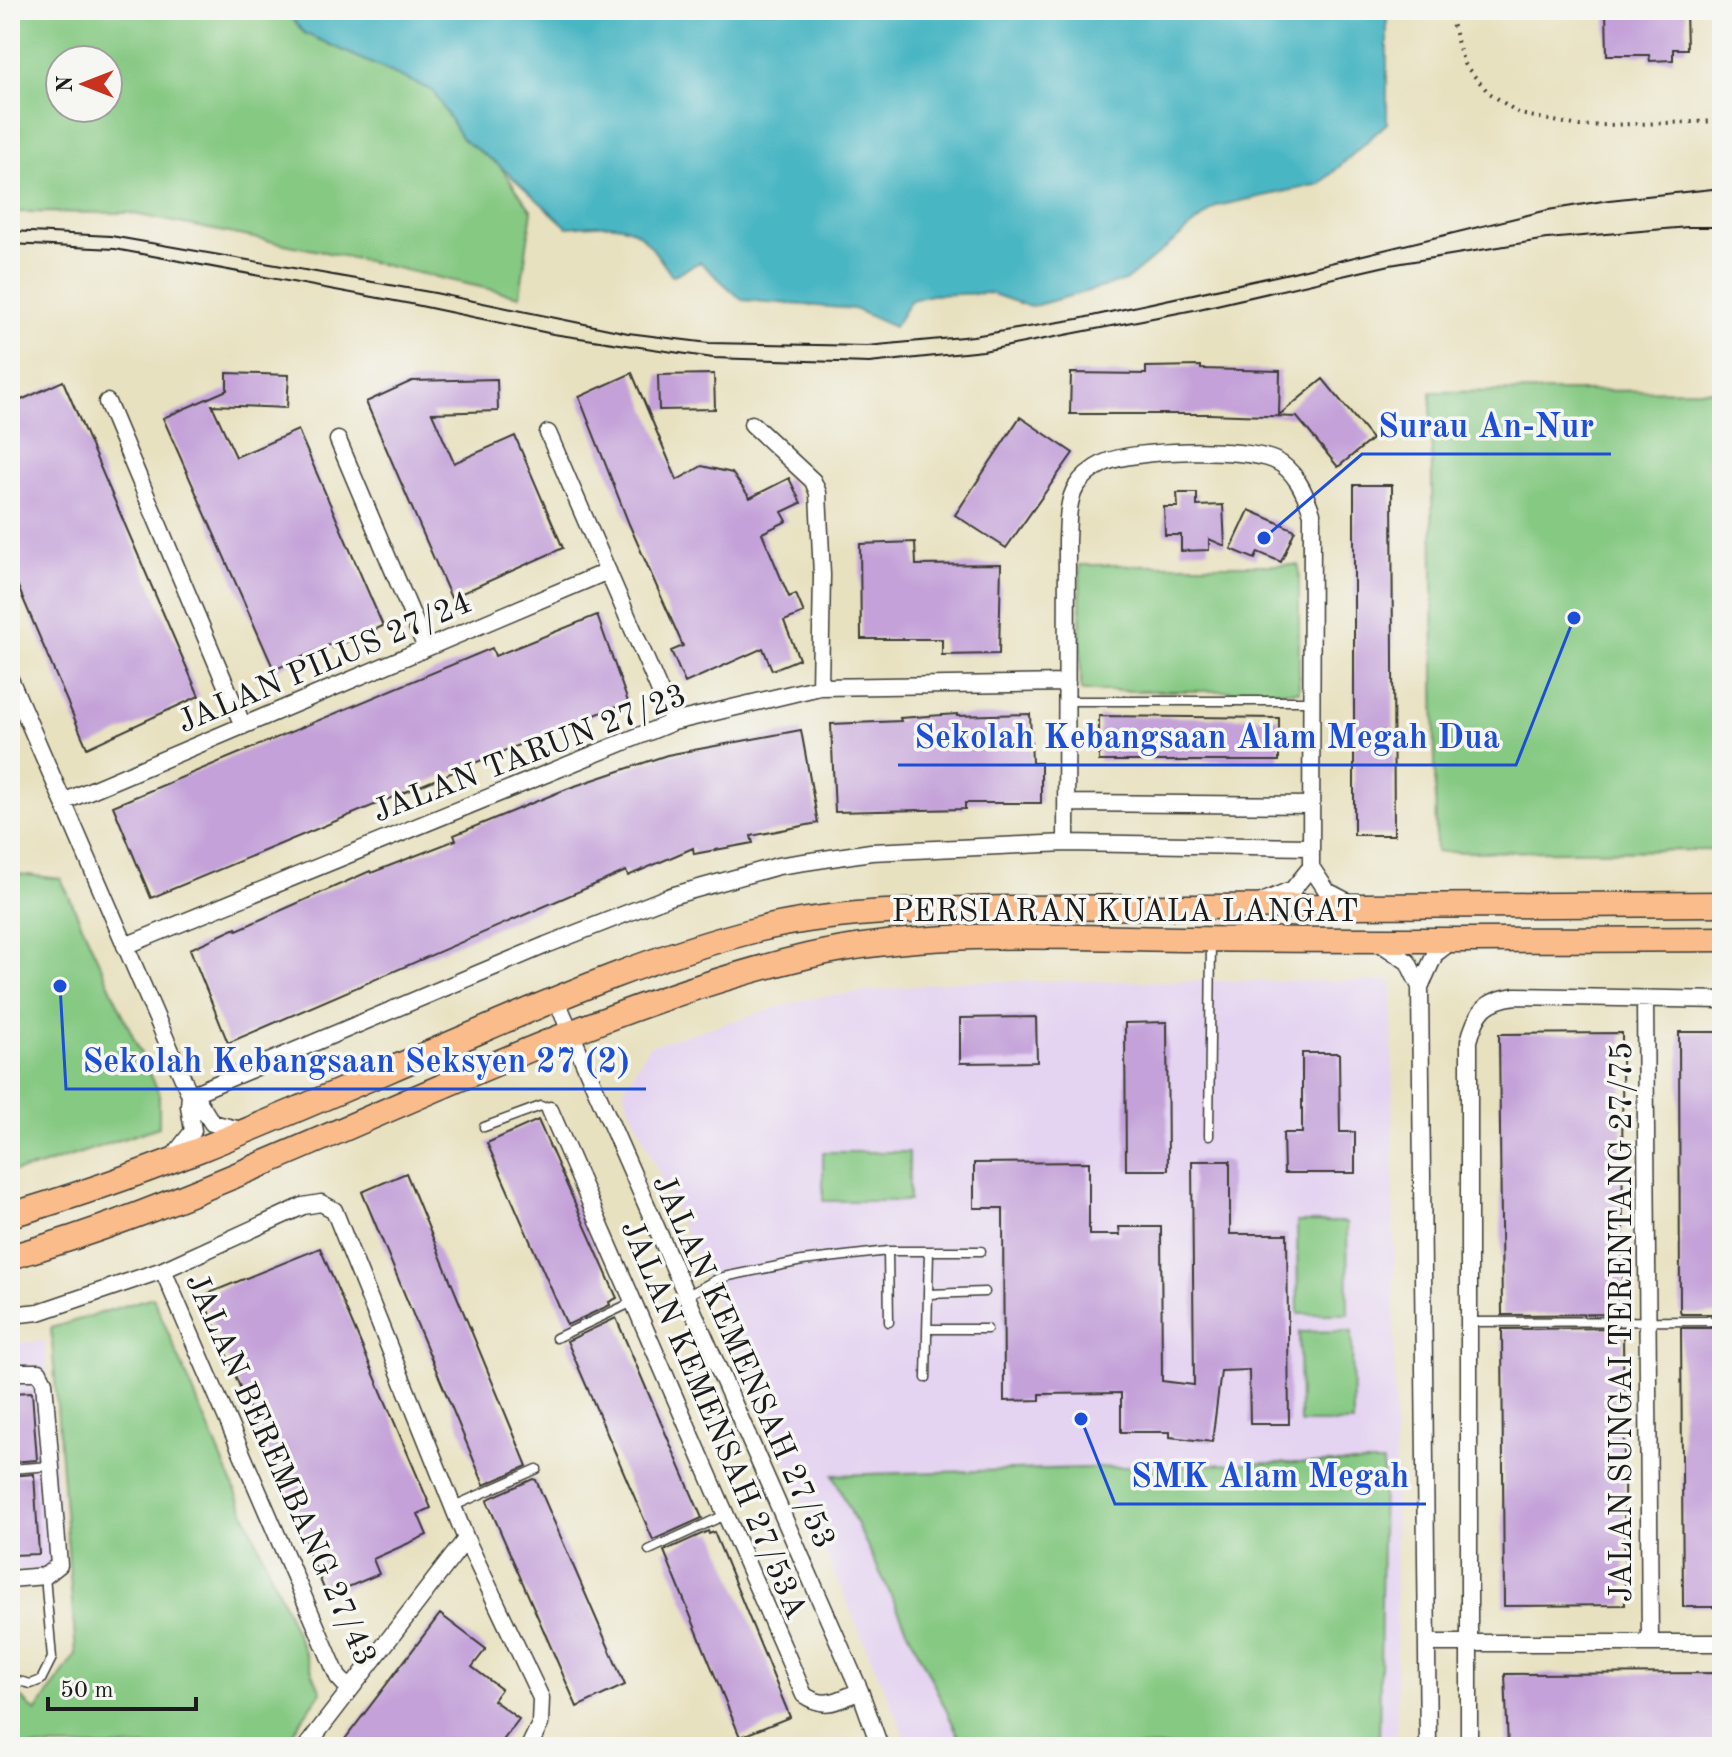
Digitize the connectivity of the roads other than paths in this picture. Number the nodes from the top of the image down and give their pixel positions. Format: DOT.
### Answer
graph roads {
  1 [pos="107,402"];
  2 [pos="752,424"];
  3 [pos="548,433"];
  4 [pos="338,440"];
  5 [pos="608,571"];
  6 [pos="426,648"];
  7 [pos="10,679"];
  8 [pos="1067,683"];
  9 [pos="820,687"];
  10 [pos="1067,701"];
  11 [pos="1314,701"];
  12 [pos="673,722"];
  13 [pos="243,726"];
  14 [pos="63,802"];
  15 [pos="1067,803"];
  16 [pos="1311,805"];
  17 [pos="1066,843"];
  18 [pos="1310,847"];
  19 [pos="1311,867"];
  20 [pos="1722,904"];
  21 [pos="1249,907"];
  22 [pos="1358,908"];
  23 [pos="1722,939"];
  24 [pos="1211,940"];
  25 [pos="1377,941"];
  26 [pos="1452,941"];
  27 [pos="125,946"];
  28 [pos="1420,987"];
  29 [pos="556,999"];
  30 [pos="1645,1000"];
  31 [pos="1722,1000"];
  32 [pos="571,1034"];
  33 [pos="190,1095"];
  34 [pos="550,1110"];
  35 [pos="484,1127"];
  36 [pos="246,1131"];
  37 [pos="1209,1136"];
  38 [pos="168,1163"];
  39 [pos="10,1215"];
  40 [pos="888,1251"];
  41 [pos="929,1251"];
  42 [pos="981,1251"];
  43 [pos="10,1257"];
  44 [pos="163,1270"];
  45 [pos="985,1292"];
  46 [pos="928,1294"];
  47 [pos="686,1296"];
  48 [pos="633,1302"];
  49 [pos="10,1315"];
  50 [pos="1722,1321"];
  51 [pos="889,1322"];
  52 [pos="1467,1322"];
  53 [pos="1648,1322"];
  54 [pos="927,1329"];
  55 [pos="987,1329"];
  56 [pos="556,1338"];
  57 [pos="10,1372"];
  58 [pos="926,1378"];
  59 [pos="51,1466"];
  60 [pos="10,1469"];
  61 [pos="537,1469"];
  62 [pos="453,1507"];
  63 [pos="725,1515"];
  64 [pos="466,1539"];
  65 [pos="649,1550"];
  66 [pos="45,1576"];
  67 [pos="10,1579"];
  68 [pos="1428,1643"];
  69 [pos="1468,1643"];
  70 [pos="1650,1643"];
  71 [pos="1722,1643"];
  72 [pos="10,1679"];
  73 [pos="349,1689"];
  74 [pos="860,1691"];
  75 [pos="531,1744"];
  76 [pos="306,1747"];
  77 [pos="880,1747"];
  78 [pos="1428,1747"];
  79 [pos="1469,1747"];
  1 -- 13 [label="street"];
  2 -- 9 [label="street"];
  3 -- 5 [label="street"];
  4 -- 6 [label="street"];
  5 -- 6 [label="street, JALAN PILUS 27/24"];
  5 -- 12 [label="street"];
  6 -- 13 [label="street, JALAN PILUS 27/24"];
  7 -- 14 [label="street"];
  8 -- 9 [label="street, JALAN TARUN 27/23"];
  8 -- 10 [label="street"];
  8 -- 11 [label="street"];
  9 -- 12 [label="street, JALAN TARUN 27/23"];
  10 -- 11 [label="lane"];
  10 -- 15 [label="street"];
  11 -- 16 [label="street"];
  12 -- 27 [label="street, JALAN TARUN 27/23"];
  13 -- 14 [label="street, JALAN PILUS 27/24"];
  14 -- 27 [label="street"];
  15 -- 16 [label="street"];
  15 -- 17 [label="street"];
  16 -- 18 [label="street"];
  17 -- 18 [label="street"];
  17 -- 33 [label="street"];
  18 -- 19 [label="street"];
  19 -- 21 [label="street"];
  19 -- 22 [label="street"];
  20 -- 22 [label="main road, PERSIARAN KUALA LANGAT"];
  21 -- 22 [label="main road, PERSIARAN KUALA LANGAT"];
  21 -- 29 [label="main road, PERSIARAN KUALA LANGAT"];
  23 -- 26 [label="main road, PERSIARAN KUALA LANGAT"];
  24 -- 25 [label="main road, PERSIARAN KUALA LANGAT"];
  24 -- 32 [label="main road, PERSIARAN KUALA LANGAT"];
  24 -- 37 [label="lane"];
  25 -- 26 [label="main road, PERSIARAN KUALA LANGAT"];
  25 -- 28 [label="street"];
  26 -- 28 [label="street"];
  27 -- 33 [label="street"];
  28 -- 68 [label="street"];
  29 -- 32 [label="street, JALAN KEMENSAH 27/53"];
  29 -- 36 [label="main road, PERSIARAN KUALA LANGAT"];
  30 -- 31 [label="street"];
  30 -- 52 [label="street"];
  30 -- 53 [label="street, JALAN SUNGAI TERENTANG 27/75"];
  32 -- 43 [label="main road, PERSIARAN KUALA LANGAT"];
  32 -- 47 [label="street, JALAN KEMENSAH 27/53"];
  33 -- 36 [label="street"];
  33 -- 38 [label="street"];
  34 -- 35 [label="lane"];
  34 -- 48 [label="street, JALAN KEMENSAH 27/53A"];
  36 -- 38 [label="main road, PERSIARAN KUALA LANGAT"];
  38 -- 39 [label="main road, PERSIARAN KUALA LANGAT"];
  40 -- 41 [label="lane"];
  40 -- 47 [label="lane"];
  40 -- 51 [label="lane"];
  41 -- 42 [label="lane"];
  41 -- 46 [label="lane"];
  44 -- 49 [label="street"];
  44 -- 62 [label="street"];
  44 -- 73 [label="street, JALAN BEREMBANG 27/43"];
  45 -- 46 [label="lane"];
  46 -- 54 [label="lane"];
  47 -- 74 [label="street, JALAN KEMENSAH 27/53"];
  48 -- 56 [label="lane"];
  48 -- 63 [label="street, JALAN KEMENSAH 27/53A"];
  50 -- 53 [label="lane"];
  52 -- 53 [label="lane"];
  52 -- 69 [label="street"];
  53 -- 70 [label="street, JALAN SUNGAI TERENTANG 27/75"];
  54 -- 55 [label="lane"];
  54 -- 58 [label="lane"];
  57 -- 59 [label="street"];
  59 -- 60 [label="lane"];
  59 -- 66 [label="street"];
  61 -- 62 [label="lane"];
  62 -- 64 [label="street"];
  63 -- 65 [label="lane"];
  63 -- 74 [label="street, JALAN KEMENSAH 27/53A"];
  64 -- 73 [label="street"];
  64 -- 75 [label="street"];
  66 -- 67 [label="street"];
  66 -- 72 [label="lane"];
  68 -- 69 [label="street"];
  68 -- 78 [label="street"];
  69 -- 70 [label="street"];
  69 -- 79 [label="street"];
  70 -- 71 [label="street"];
  73 -- 76 [label="street"];
  74 -- 77 [label="street, JALAN KEMENSAH 27/53"];
}
